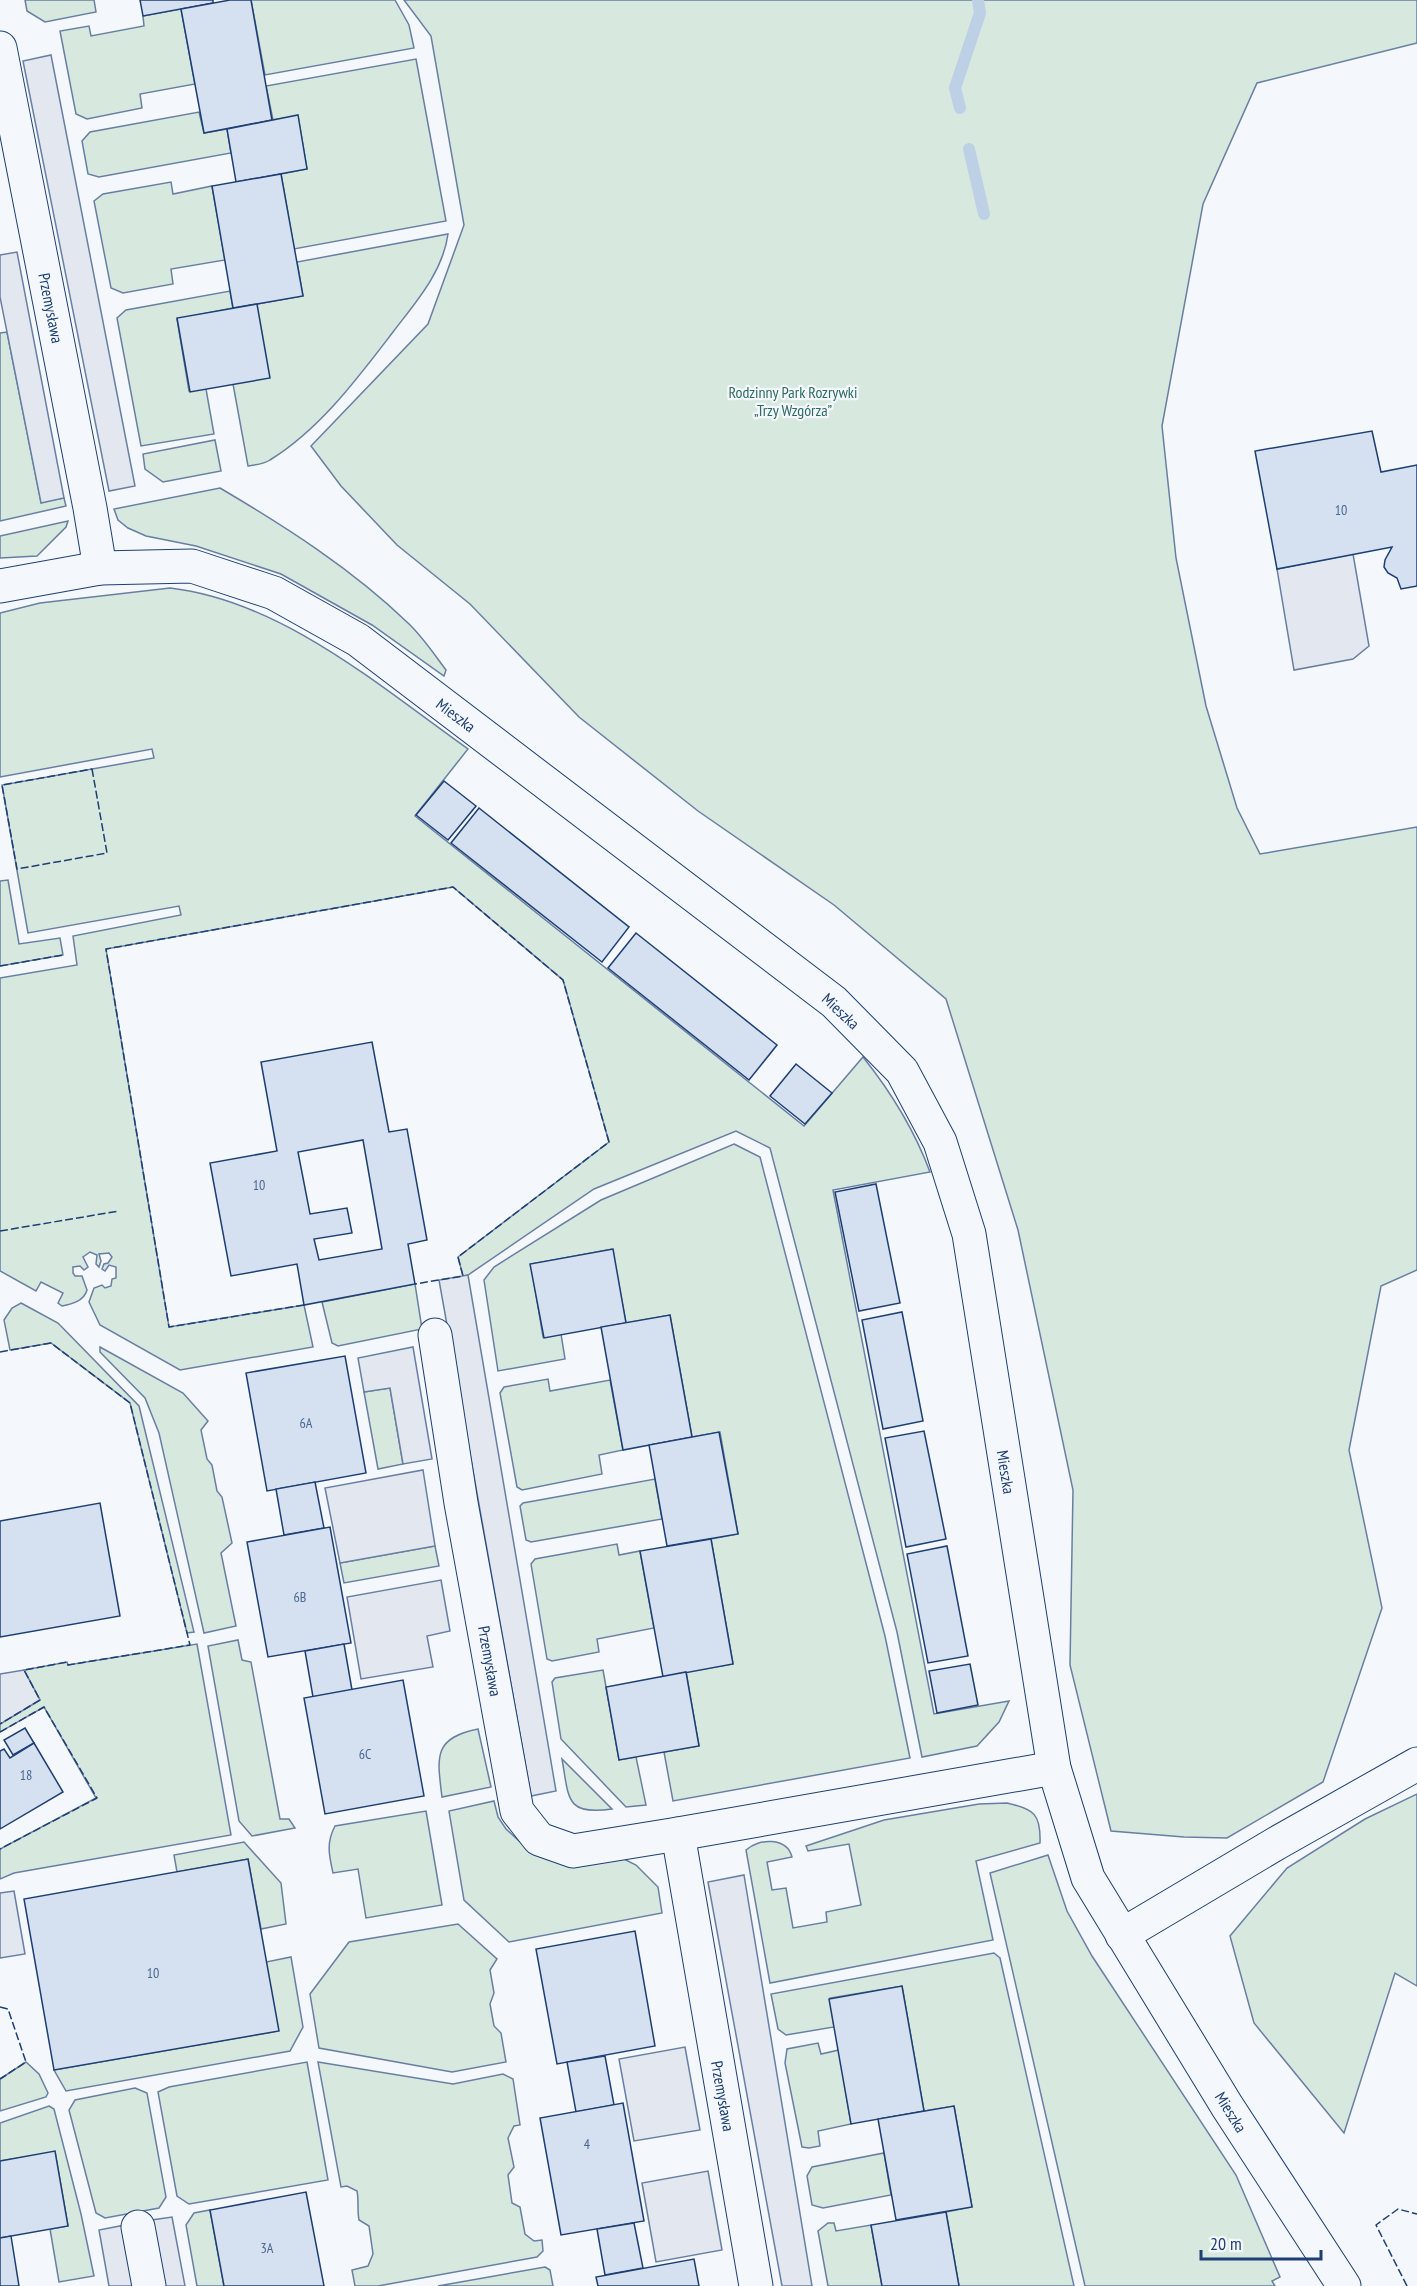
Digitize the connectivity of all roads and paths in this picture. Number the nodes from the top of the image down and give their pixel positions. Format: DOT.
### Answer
graph roads {
  1 [pos="0,48"];
  2 [pos="100,567"];
  3 [pos="0,586"];
  4 [pos="435,1335"];
  5 [pos="1417,1764"];
  6 [pos="1054,1768"];
  7 [pos="678,1834"];
  8 [pos="1122,1935"];
  9 [pos="138,2228"];
  10 [pos="149,2286"];
  11 [pos="756,2286"];
  12 [pos="1344,2286"];
  1 -- 2 [label="street, Przemysława"];
  2 -- 3 [label="street, Mieszka"];
  2 -- 6 [label="street, Mieszka"];
  4 -- 7 [label="street, Przemysława"];
  5 -- 8 [label="street"];
  6 -- 7 [label="street, Przemysława"];
  6 -- 8 [label="street, Mieszka"];
  7 -- 11 [label="street, Przemysława"];
  8 -- 12 [label="street, Mieszka"];
  9 -- 10 [label="street"];
}
